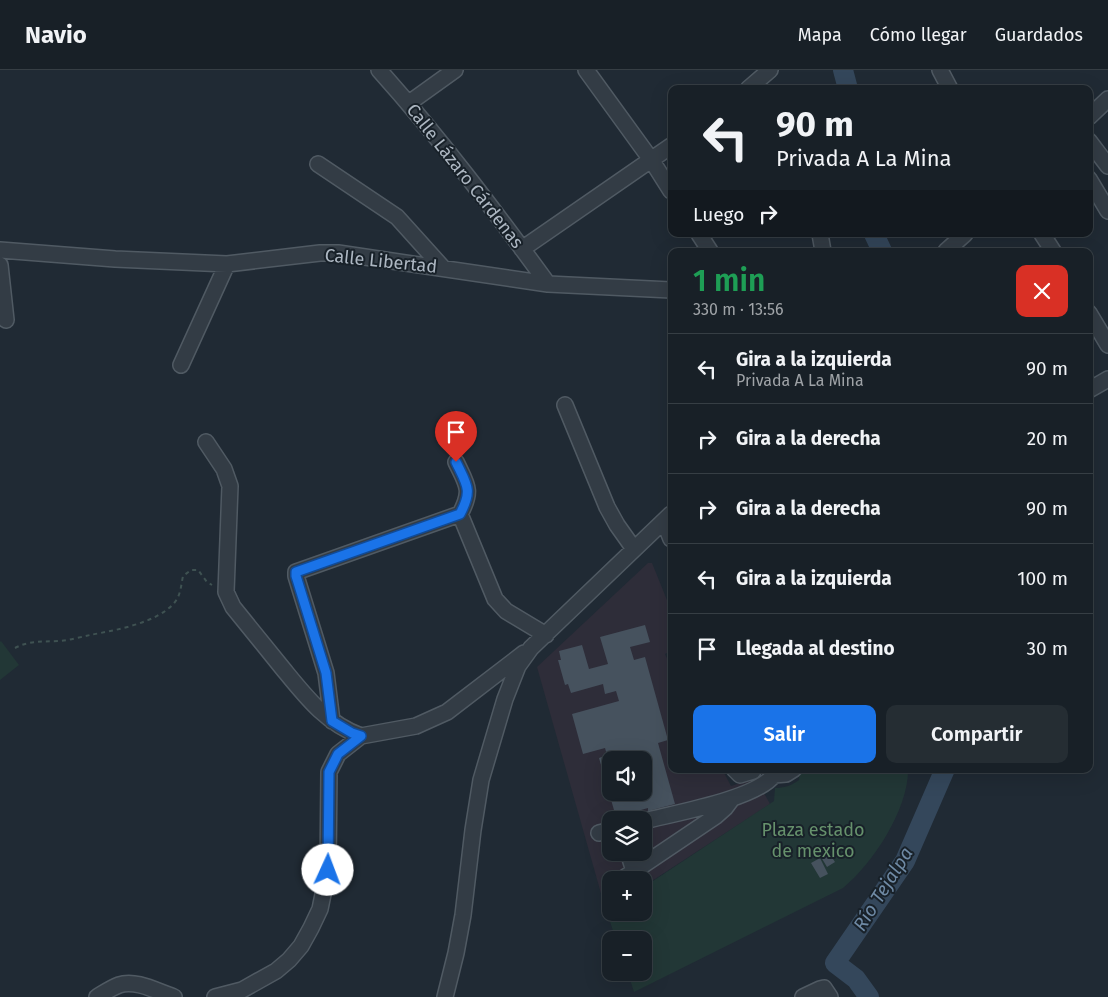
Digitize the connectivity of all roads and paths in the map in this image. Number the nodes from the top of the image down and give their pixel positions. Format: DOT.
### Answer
graph roads {
  1 [pos="379,70"];
  2 [pos="455,70"];
  3 [pos="586,70"];
  4 [pos="770,70"];
  5 [pos="940,70"];
  6 [pos="754,85"];
  7 [pos="948,85"];
  8 [pos="1108,99"];
  9 [pos="409,103"];
  10 [pos="1093,113"];
  11 [pos="1093,146"];
  12 [pos="668,148"];
  13 [pos="652,161"];
  14 [pos="318,164"];
  15 [pos="1108,166"];
  16 [pos="668,186"];
  17 [pos="1093,186"];
  18 [pos="1108,211"];
  19 [pos="701,237"];
  20 [pos="962,237"];
  21 [pos="1044,237"];
  22 [pos="708,248"];
  23 [pos="949,248"];
  24 [pos="1051,248"];
  25 [pos="522,249"];
  26 [pos="0,250"];
  27 [pos="227,264"];
  28 [pos="0,265"];
  29 [pos="444,268"];
  30 [pos="548,284"];
  31 [pos="668,290"];
  32 [pos="6,320"];
  33 [pos="1093,324"];
  34 [pos="1108,345"];
  35 [pos="181,365"];
  36 [pos="1108,379"];
  37 [pos="1093,388"];
  38 [pos="564,405"];
  39 [pos="206,442"];
  40 [pos="456,462"];
  41 [pos="460,514"];
  42 [pos="668,518"];
  43 [pos="634,549"];
  44 [pos="226,592"];
  45 [pos="546,635"];
  46 [pos="15,648"];
  47 [pos="531,648"];
  48 [pos="332,721"];
  49 [pos="361,736"];
  50 [pos="755,773"];
  51 [pos="773,773"];
  52 [pos="762,786"];
  53 [pos="731,800"];
  54 [pos="652,819"];
  55 [pos="631,861"];
  56 [pos="634,871"];
  57 [pos="97,997"];
  58 [pos="174,997"];
  59 [pos="214,997"];
  60 [pos="445,997"];
  61 [pos="803,997"];
  62 [pos="830,997"];
  1 -- 9 [label="street, Calle Lázaro Cárdenas"];
  2 -- 9 [label="street"];
  3 -- 13 [label="street"];
  4 -- 6 [label="street"];
  5 -- 7 [label="street"];
  8 -- 10 [label="street"];
  9 -- 25 [label="street, Calle Lázaro Cárdenas"];
  11 -- 15 [label="street"];
  12 -- 13 [label="street"];
  13 -- 16 [label="street"];
  13 -- 25 [label="street"];
  14 -- 29 [label="street"];
  17 -- 18 [label="street"];
  19 -- 22 [label="street"];
  20 -- 23 [label="street"];
  21 -- 24 [label="street"];
  25 -- 30 [label="street, Calle Lázaro Cárdenas"];
  26 -- 27 [label="street, Calle Libertad"];
  27 -- 29 [label="street, Calle Libertad"];
  27 -- 35 [label="street"];
  28 -- 32 [label="street"];
  29 -- 30 [label="street, Calle Libertad"];
  30 -- 31 [label="street, Calle Libertad"];
  33 -- 34 [label="street"];
  36 -- 37 [label="street"];
  38 -- 43 [label="street"];
  39 -- 44 [label="street"];
  40 -- 41 [label="street"];
  41 -- 45 [label="street"];
  41 -- 48 [label="street"];
  42 -- 43 [label="street"];
  43 -- 45 [label="street"];
  44 -- 46 [label="path"];
  44 -- 48 [label="street"];
  45 -- 47 [label="street"];
  47 -- 49 [label="street"];
  47 -- 60 [label="street"];
  48 -- 49 [label="street"];
  49 -- 59 [label="street"];
  50 -- 52 [label="street"];
  51 -- 52 [label="street"];
  52 -- 53 [label="street"];
  53 -- 54 [label="street"];
  53 -- 56 [label="street"];
  55 -- 56 [label="street"];
  57 -- 58 [label="street"];
  61 -- 62 [label="street"];
}
